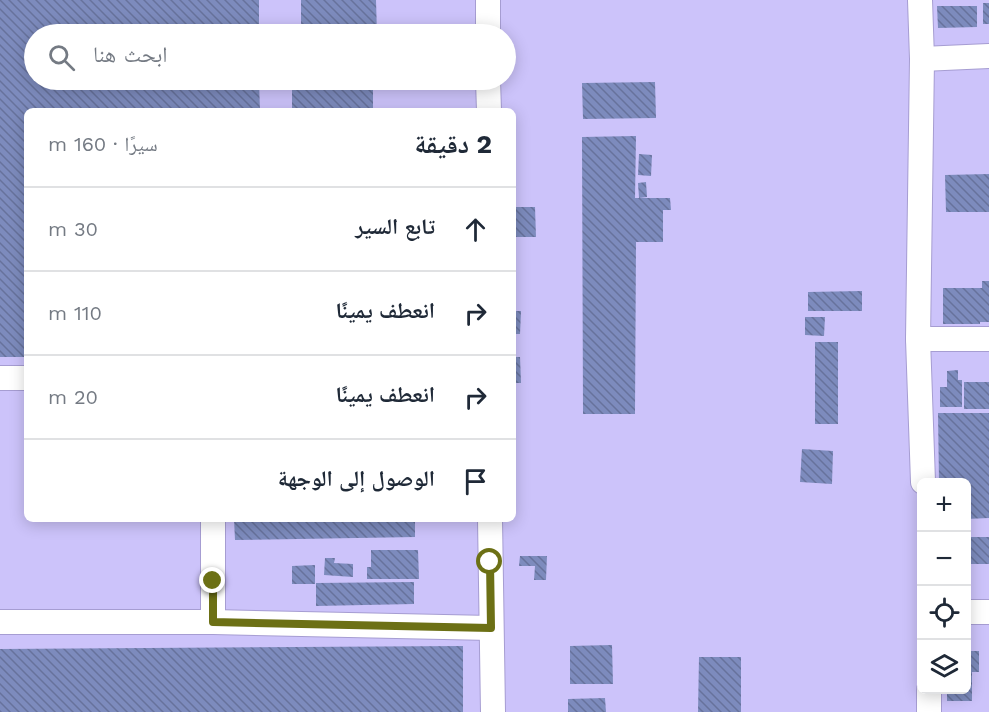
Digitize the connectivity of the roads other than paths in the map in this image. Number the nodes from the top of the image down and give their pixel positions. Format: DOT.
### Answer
graph roads {
  1 [pos="488,0"];
  2 [pos="920,0"];
  3 [pos="488,24"];
  4 [pos="989,56"];
  5 [pos="922,59"];
  6 [pos="488,90"];
  7 [pos="489,108"];
  8 [pos="918,339"];
  9 [pos="989,339"];
  10 [pos="0,378"];
  11 [pos="24,378"];
  12 [pos="923,478"];
  13 [pos="213,522"];
  14 [pos="490,522"];
  15 [pos="971,612"];
  16 [pos="989,612"];
  17 [pos="0,622"];
  18 [pos="213,622"];
  19 [pos="491,628"];
  20 [pos="929,694"];
  21 [pos="493,712"];
  22 [pos="929,712"];
  1 -- 3 [label="street"];
  2 -- 5 [label="street"];
  4 -- 5 [label="street"];
  5 -- 8 [label="street"];
  6 -- 7 [label="street"];
  8 -- 9 [label="street"];
  8 -- 12 [label="street"];
  10 -- 11 [label="street"];
  13 -- 18 [label="street"];
  14 -- 19 [label="street"];
  15 -- 16 [label="street"];
  17 -- 18 [label="street"];
  18 -- 19 [label="street"];
  19 -- 21 [label="street"];
  20 -- 22 [label="street"];
}
